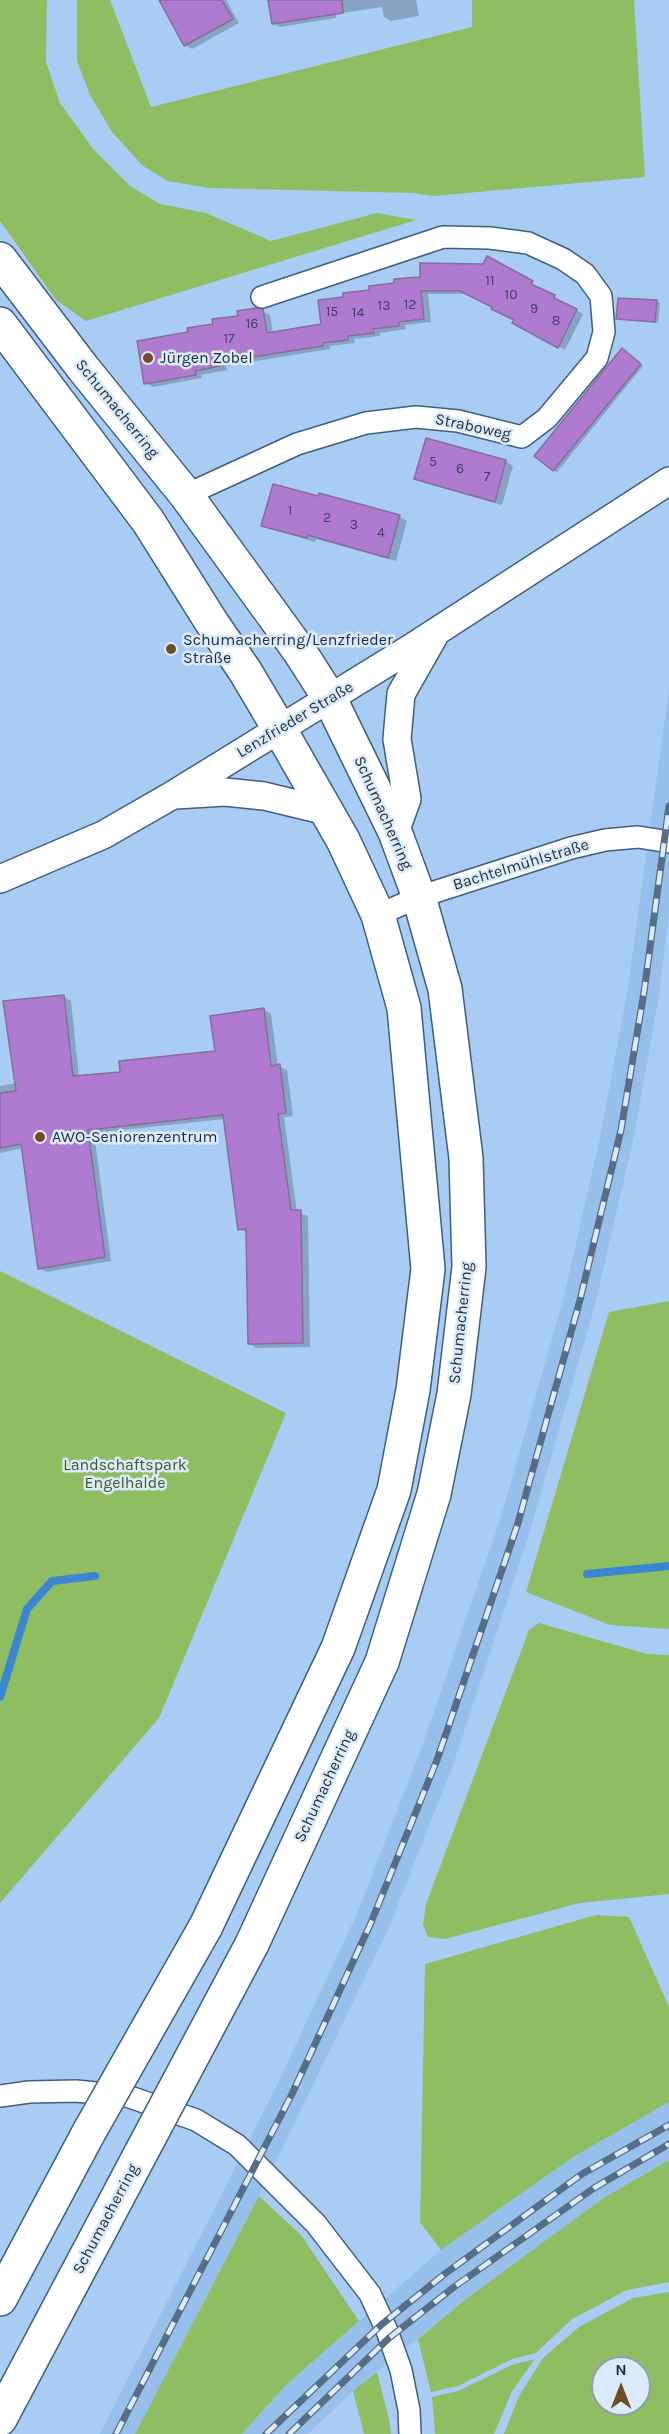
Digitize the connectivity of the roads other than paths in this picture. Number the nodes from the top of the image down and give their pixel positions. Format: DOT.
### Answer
graph roads {
  1 [pos="0,259"];
  2 [pos="262,297"];
  3 [pos="0,324"];
  4 [pos="669,481"];
  5 [pos="186,495"];
  6 [pos="436,632"];
  7 [pos="330,699"];
  8 [pos="280,730"];
  9 [pos="171,796"];
  10 [pos="326,811"];
  11 [pos="395,832"];
  12 [pos="669,842"];
  13 [pos="0,879"];
  14 [pos="419,897"];
  15 [pos="378,915"];
  16 [pos="0,2096"];
  17 [pos="0,2300"];
  18 [pos="0,2419"];
  19 [pos="410,2434"];
  1 -- 5 [label="main road, Schumacherring"];
  2 -- 5 [label="street, Straboweg"];
  3 -- 8 [label="main road"];
  4 -- 6 [label="street, Lenzfrieder Straße"];
  5 -- 7 [label="main road, Schumacherring"];
  6 -- 7 [label="street, Lenzfrieder Straße"];
  6 -- 11 [label="street"];
  7 -- 8 [label="street, Lenzfrieder Straße"];
  7 -- 11 [label="main road, Schumacherring"];
  8 -- 9 [label="street, Lenzfrieder Straße"];
  8 -- 10 [label="main road"];
  9 -- 10 [label="street"];
  9 -- 13 [label="street, Lenzfrieder Straße"];
  10 -- 15 [label="main road"];
  11 -- 14 [label="main road, Schumacherring"];
  12 -- 14 [label="street, Bachtelmühlstraße"];
  14 -- 15 [label="street, Bachtelmühlstraße"];
  14 -- 18 [label="main road, Schumacherring, bridge"];
  15 -- 17 [label="main road, bridge"];
  16 -- 19 [label="street"];
}
